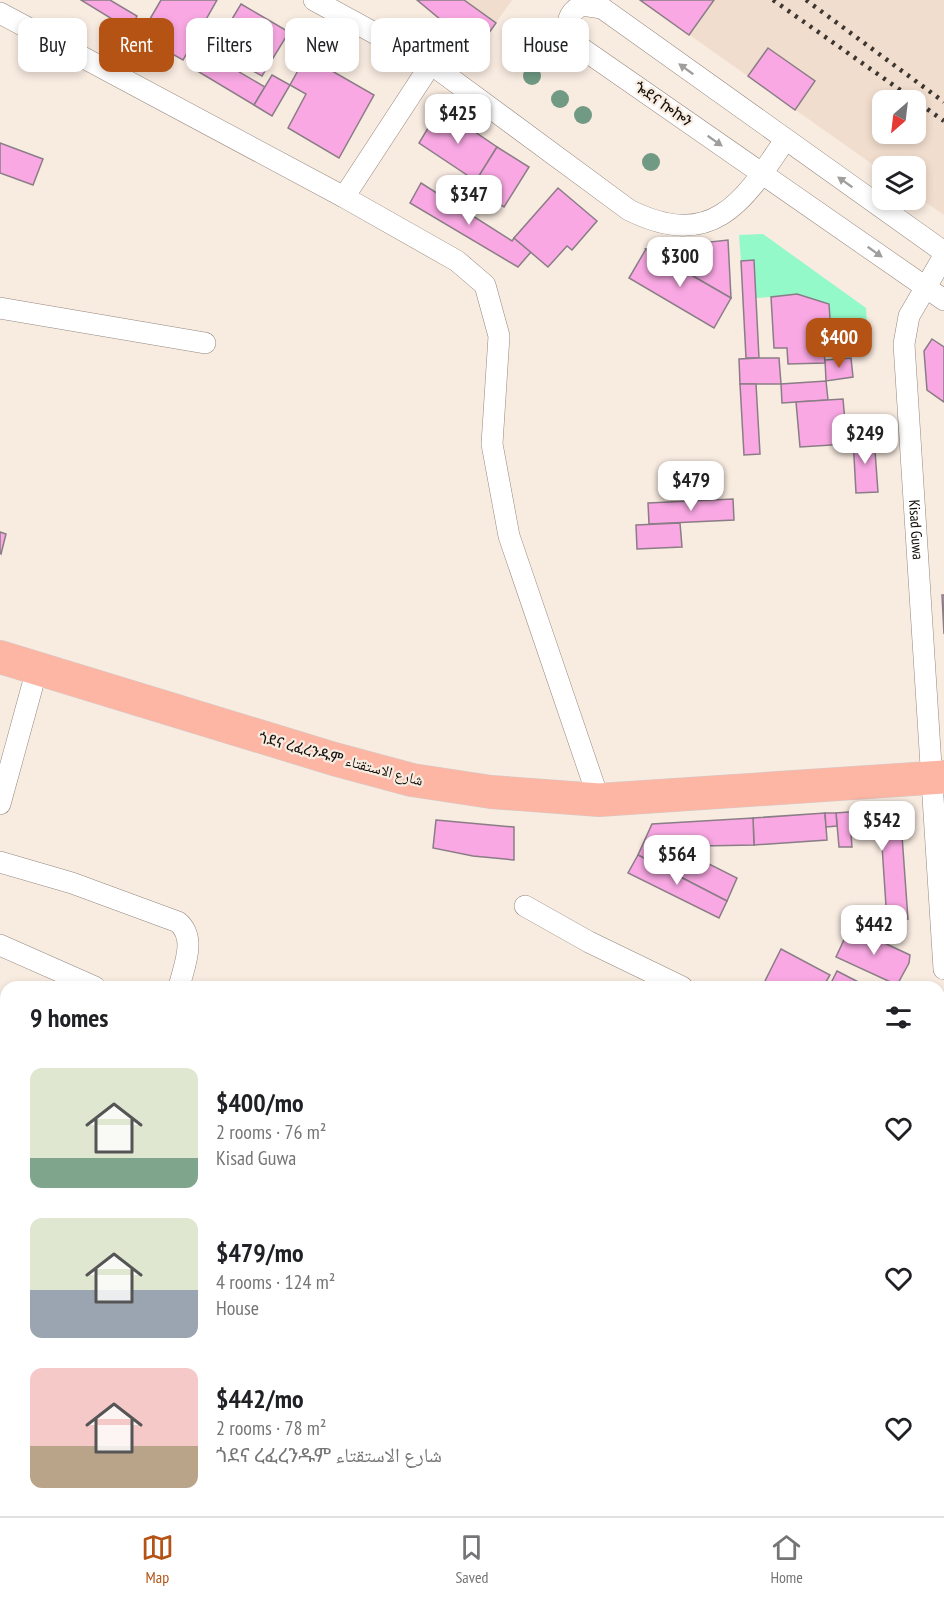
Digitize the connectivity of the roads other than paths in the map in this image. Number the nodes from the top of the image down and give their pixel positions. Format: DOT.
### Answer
graph roads {
  1 [pos="314,0"];
  2 [pos="0,13"];
  3 [pos="371,31"];
  4 [pos="426,72"];
  5 [pos="442,72"];
  6 [pos="785,140"];
  7 [pos="763,174"];
  8 [pos="344,197"];
  9 [pos="944,254"];
  10 [pos="925,287"];
  11 [pos="944,300"];
  12 [pos="0,308"];
  13 [pos="206,343"];
  14 [pos="0,657"];
  15 [pos="37,669"];
  16 [pos="938,777"];
  17 [pos="599,800"];
  18 [pos="0,804"];
  19 [pos="0,862"];
  20 [pos="525,906"];
  21 [pos="0,945"];
  22 [pos="944,969"];
  23 [pos="82,981"];
  24 [pos="180,981"];
  25 [pos="670,981"];
  1 -- 3 [label="street"];
  2 -- 8 [label="street"];
  4 -- 8 [label="street"];
  5 -- 7 [label="street"];
  6 -- 7 [label="street"];
  6 -- 7 [label="street, ጐደና ኰኰን, one-way"];
  9 -- 6 [label="street, ጐደና ኰኰን, one-way"];
  7 -- 10 [label="street, ጐደና ኰኰን, one-way"];
  8 -- 17 [label="street"];
  9 -- 10 [label="street, Kisad Guwa"];
  10 -- 11 [label="street, ጐደና ኰኰን"];
  10 -- 16 [label="street, Kisad Guwa"];
  12 -- 13 [label="street"];
  14 -- 15 [label="highway, ጎደና ረፈረንዱም شارع الاستقتاء"];
  15 -- 17 [label="highway, ጎደና ረፈረንዱም شارع الاستقتاء"];
  15 -- 18 [label="street"];
  16 -- 17 [label="highway, ጎደና ረፈረንዱም شارع الاستقتاء"];
  16 -- 22 [label="street, Kisad Guwa"];
  19 -- 24 [label="street"];
  20 -- 25 [label="street"];
  21 -- 23 [label="street"];
}
